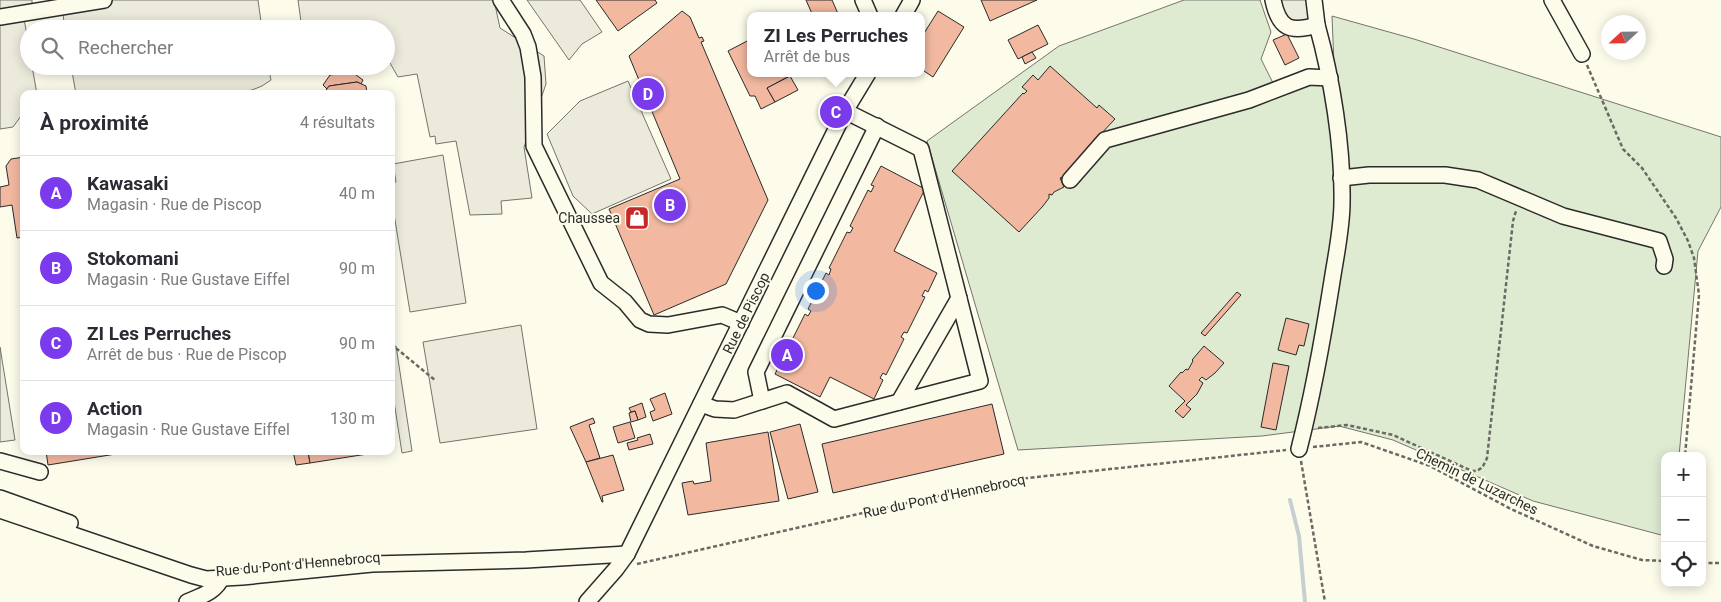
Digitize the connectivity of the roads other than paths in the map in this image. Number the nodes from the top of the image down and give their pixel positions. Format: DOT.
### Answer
graph roads {
  1 [pos="104,0"];
  2 [pos="501,0"];
  3 [pos="863,0"];
  4 [pos="912,0"];
  5 [pos="1274,0"];
  6 [pos="1314,0"];
  7 [pos="1552,0"];
  8 [pos="868,12"];
  9 [pos="905,12"];
  10 [pos="0,17"];
  11 [pos="1317,25"];
  12 [pos="1582,54"];
  13 [pos="1329,71"];
  14 [pos="866,77"];
  15 [pos="845,112"];
  16 [pos="877,126"];
  17 [pos="1341,178"];
  18 [pos="1070,180"];
  19 [pos="1664,266"];
  20 [pos="959,298"];
  21 [pos="741,323"];
  22 [pos="762,401"];
  23 [pos="899,402"];
  24 [pos="701,404"];
  25 [pos="1299,449"];
  26 [pos="0,461"];
  27 [pos="40,472"];
  28 [pos="0,498"];
  29 [pos="0,510"];
  30 [pos="626,554"];
  31 [pos="549,558"];
  32 [pos="222,577"];
  33 [pos="187,602"];
  34 [pos="587,602"];
  1 -- 10 [label="street"];
  2 -- 21 [label="street"];
  3 -- 8 [label="street"];
  4 -- 9 [label="street"];
  5 -- 11 [label="street"];
  6 -- 11 [label="street"];
  7 -- 12 [label="street"];
  11 -- 13 [label="street"];
  13 -- 17 [label="street"];
  13 -- 18 [label="street"];
  14 -- 15 [label="street, Rue de Piscop"];
  15 -- 16 [label="street"];
  15 -- 21 [label="street, Rue de Piscop"];
  16 -- 20 [label="street"];
  16 -- 22 [label="street"];
  17 -- 19 [label="street"];
  17 -- 25 [label="street"];
  20 -- 23 [label="street"];
  20 -- 23 [label="street"];
  21 -- 24 [label="street, Rue de Piscop"];
  22 -- 23 [label="street"];
  22 -- 24 [label="street"];
  24 -- 30 [label="street, Rue de Piscop"];
  26 -- 27 [label="street"];
  28 -- 31 [label="street, Rue du Pont d'Hennebrocq"];
  29 -- 32 [label="street, Rue du Pont d'Hennebrocq"];
  30 -- 31 [label="street, Rue du Pont d'Hennebrocq"];
  30 -- 34 [label="street, Rue de Piscop"];
  31 -- 32 [label="street, Rue du Pont d'Hennebrocq"];
  32 -- 33 [label="street"];
}
